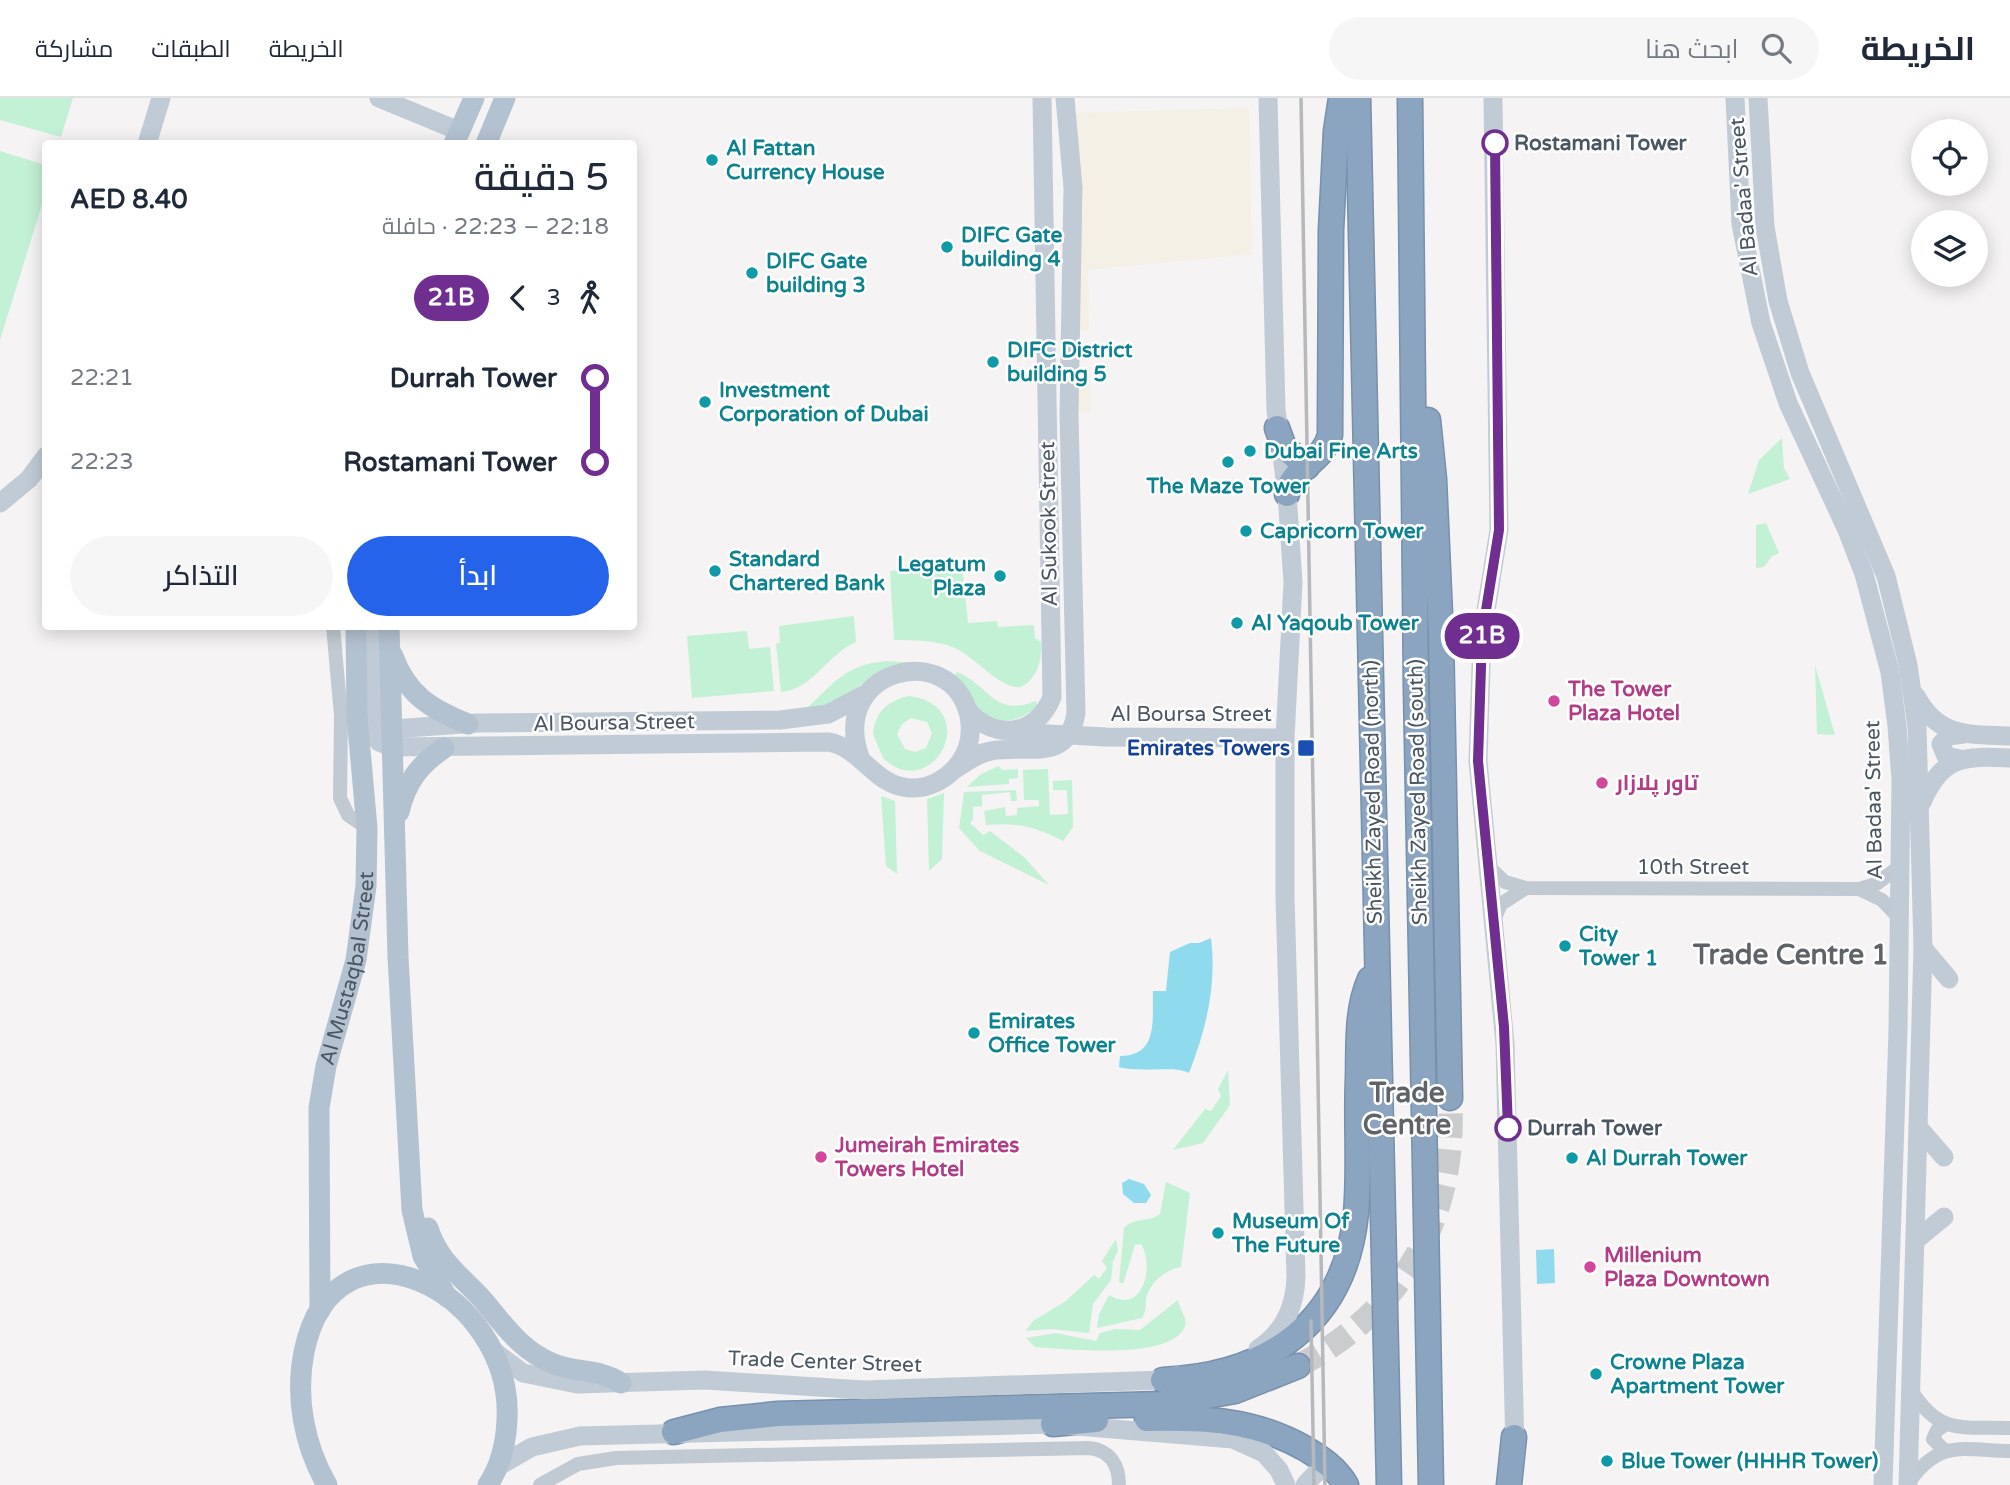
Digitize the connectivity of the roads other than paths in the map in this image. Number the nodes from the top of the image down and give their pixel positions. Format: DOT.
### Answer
graph roads {
  1 [pos="161,98"];
  2 [pos="379,98"];
  3 [pos="474,98"];
  4 [pos="488,98"];
  5 [pos="505,98"];
  6 [pos="1042,98"];
  7 [pos="1065,98"];
  8 [pos="1268,98"];
  9 [pos="1341,98"];
  10 [pos="1358,98"];
  11 [pos="1410,98"];
  12 [pos="1493,98"];
  13 [pos="1735,98"];
  14 [pos="1758,98"];
  15 [pos="456,137"];
  16 [pos="1043,139"];
  17 [pos="148,140"];
  18 [pos="482,140"];
  19 [pos="486,140"];
  20 [pos="1070,160"];
  21 [pos="1044,242"];
  22 [pos="1070,290"];
  23 [pos="1414,362"];
  24 [pos="1277,428"];
  25 [pos="42,461"];
  26 [pos="1307,467"];
  27 [pos="1287,494"];
  28 [pos="0,503"];
  29 [pos="333,630"];
  30 [pos="357,630"];
  31 [pos="372,630"];
  32 [pos="389,636"];
  33 [pos="1912,689"];
  34 [pos="865,694"];
  35 [pos="1076,704"];
  36 [pos="967,709"];
  37 [pos="468,724"];
  38 [pos="1012,732"];
  39 [pos="1965,734"];
  40 [pos="1070,735"];
  41 [pos="2010,736"];
  42 [pos="1106,737"];
  43 [pos="379,738"];
  44 [pos="1285,738"];
  45 [pos="444,748"];
  46 [pos="860,757"];
  47 [pos="2010,758"];
  48 [pos="1960,759"];
  49 [pos="956,768"];
  50 [pos="1921,803"];
  51 [pos="367,828"];
  52 [pos="396,828"];
  53 [pos="1486,861"];
  54 [pos="1899,867"];
  55 [pos="1526,888"];
  56 [pos="1859,889"];
  57 [pos="1898,917"];
  58 [pos="1492,924"];
  59 [pos="1923,948"];
  60 [pos="1377,966"];
  61 [pos="1949,979"];
  62 [pos="1450,1097"];
  63 [pos="1918,1127"];
  64 [pos="408,1147"];
  65 [pos="1944,1157"];
  66 [pos="1944,1217"];
  67 [pos="1916,1240"];
  68 [pos="1890,1260"];
  69 [pos="447,1297"];
  70 [pos="320,1310"];
  71 [pos="1911,1312"];
  72 [pos="495,1352"];
  73 [pos="1298,1366"];
  74 [pos="1163,1380"];
  75 [pos="621,1382"];
  76 [pos="1911,1390"];
  77 [pos="1053,1424"];
  78 [pos="1945,1425"];
  79 [pos="2010,1428"];
  80 [pos="674,1432"];
  81 [pos="1514,1437"];
  82 [pos="1944,1450"];
  83 [pos="2010,1451"];
  84 [pos="499,1465"];
  85 [pos="1340,1476"];
  86 [pos="1908,1484"];
  87 [pos="327,1485"];
  88 [pos="488,1485"];
  89 [pos="540,1485"];
  90 [pos="1119,1485"];
  91 [pos="1286,1485"];
  92 [pos="1305,1485"];
  93 [pos="1389,1485"];
  94 [pos="1431,1485"];
  95 [pos="1508,1485"];
  96 [pos="1518,1485"];
  97 [pos="1882,1485"];
  1 -- 17 [label="street"];
  2 -- 15 [label="street"];
  3 -- 15 [label="main road"];
  4 -- 18 [label="main road"];
  5 -- 19 [label="main road"];
  6 -- 16 [label="street"];
  7 -- 20 [label="street, Al Sukook Street"];
  8 -- 24 [label="street, Trade Center Street"];
  9 -- 26 [label="highway"];
  10 -- 60 [label="highway, Sheikh Zayed Road (north)"];
  11 -- 23 [label="highway, Sheikh Zayed Road (south)"];
  12 -- 53 [label="street"];
  13 -- 54 [label="street, Al Badaa' Street"];
  14 -- 33 [label="street, Al Badaa' Street"];
  16 -- 20 [label="street"];
  16 -- 21 [label="street, Al Sukook Street"];
  20 -- 22 [label="street, Al Sukook Street"];
  21 -- 22 [label="street"];
  21 -- 38 [label="street, Al Sukook Street"];
  22 -- 35 [label="street, Al Sukook Street"];
  23 -- 62 [label="highway"];
  23 -- 94 [label="highway, Sheikh Zayed Road (south)"];
  24 -- 26 [label="highway"];
  24 -- 27 [label="street, Trade Center Street"];
  25 -- 28 [label="street"];
  26 -- 27 [label="highway"];
  27 -- 44 [label="street, Trade Center Street"];
  29 -- 51 [label="street"];
  30 -- 43 [label="main road, Al Mustaqbal Street"];
  31 -- 43 [label="street"];
  32 -- 37 [label="main road"];
  32 -- 43 [label="main road, Al Mustaqbal Street"];
  33 -- 39 [label="street"];
  33 -- 50 [label="street, Al Badaa' Street"];
  34 -- 36 [label="street"];
  34 -- 37 [label="street, Al Boursa Street"];
  34 -- 46 [label="street"];
  35 -- 40 [label="street, Al Sukook Street"];
  35 -- 42 [label="street"];
  36 -- 38 [label="street"];
  36 -- 49 [label="street"];
  37 -- 43 [label="street, Al Boursa Street"];
  38 -- 40 [label="street, Al Boursa Street"];
  39 -- 41 [label="street"];
  39 -- 48 [label="street"];
  40 -- 42 [label="street, Al Boursa Street"];
  40 -- 49 [label="street"];
  42 -- 44 [label="street, Al Boursa Street"];
  43 -- 45 [label="street, Al Boursa Street"];
  43 -- 51 [label="main road, Al Mustaqbal Street"];
  43 -- 52 [label="main road, Al Mustaqbal Street"];
  44 -- 74 [label="street, Trade Center Street"];
  45 -- 46 [label="street, Al Boursa Street"];
  45 -- 52 [label="main road"];
  46 -- 49 [label="street"];
  47 -- 48 [label="street"];
  48 -- 50 [label="street"];
  50 -- 59 [label="street, Al Badaa' Street"];
  51 -- 70 [label="main road, Al Mustaqbal Street"];
  52 -- 64 [label="main road, Al Mustaqbal Street"];
  53 -- 55 [label="street, 10th Street"];
  53 -- 58 [label="street"];
  54 -- 56 [label="street, 10th Street"];
  54 -- 57 [label="street, Al Badaa' Street"];
  55 -- 56 [label="street, 10th Street"];
  55 -- 58 [label="street"];
  56 -- 57 [label="street"];
  57 -- 68 [label="street, Al Badaa' Street"];
  58 -- 81 [label="street"];
  59 -- 61 [label="street"];
  59 -- 63 [label="street, Al Badaa' Street"];
  60 -- 74 [label="highway"];
  60 -- 93 [label="highway, Sheikh Zayed Road (north)"];
  63 -- 65 [label="street"];
  63 -- 67 [label="street, Al Badaa' Street"];
  64 -- 69 [label="main road, Al Mustaqbal Street"];
  64 -- 75 [label="main road"];
  66 -- 67 [label="street"];
  67 -- 71 [label="street, Al Badaa' Street"];
  68 -- 71 [label="street"];
  68 -- 97 [label="street, Al Badaa' Street"];
  69 -- 70 [label="main road"];
  69 -- 72 [label="main road"];
  70 -- 87 [label="main road"];
  71 -- 76 [label="street, Al Badaa' Street"];
  72 -- 75 [label="street, Trade Center Street"];
  72 -- 84 [label="main road"];
  73 -- 80 [label="highway"];
  74 -- 75 [label="street, Trade Center Street"];
  76 -- 78 [label="street"];
  76 -- 86 [label="street, Al Badaa' Street"];
  77 -- 80 [label="street"];
  77 -- 85 [label="highway"];
  77 -- 91 [label="street"];
  78 -- 79 [label="street"];
  78 -- 82 [label="street"];
  80 -- 84 [label="street"];
  81 -- 95 [label="highway"];
  81 -- 96 [label="street"];
  82 -- 83 [label="street"];
  82 -- 86 [label="street"];
  84 -- 88 [label="main road"];
  85 -- 92 [label="street"];
  89 -- 90 [label="street"];
}
